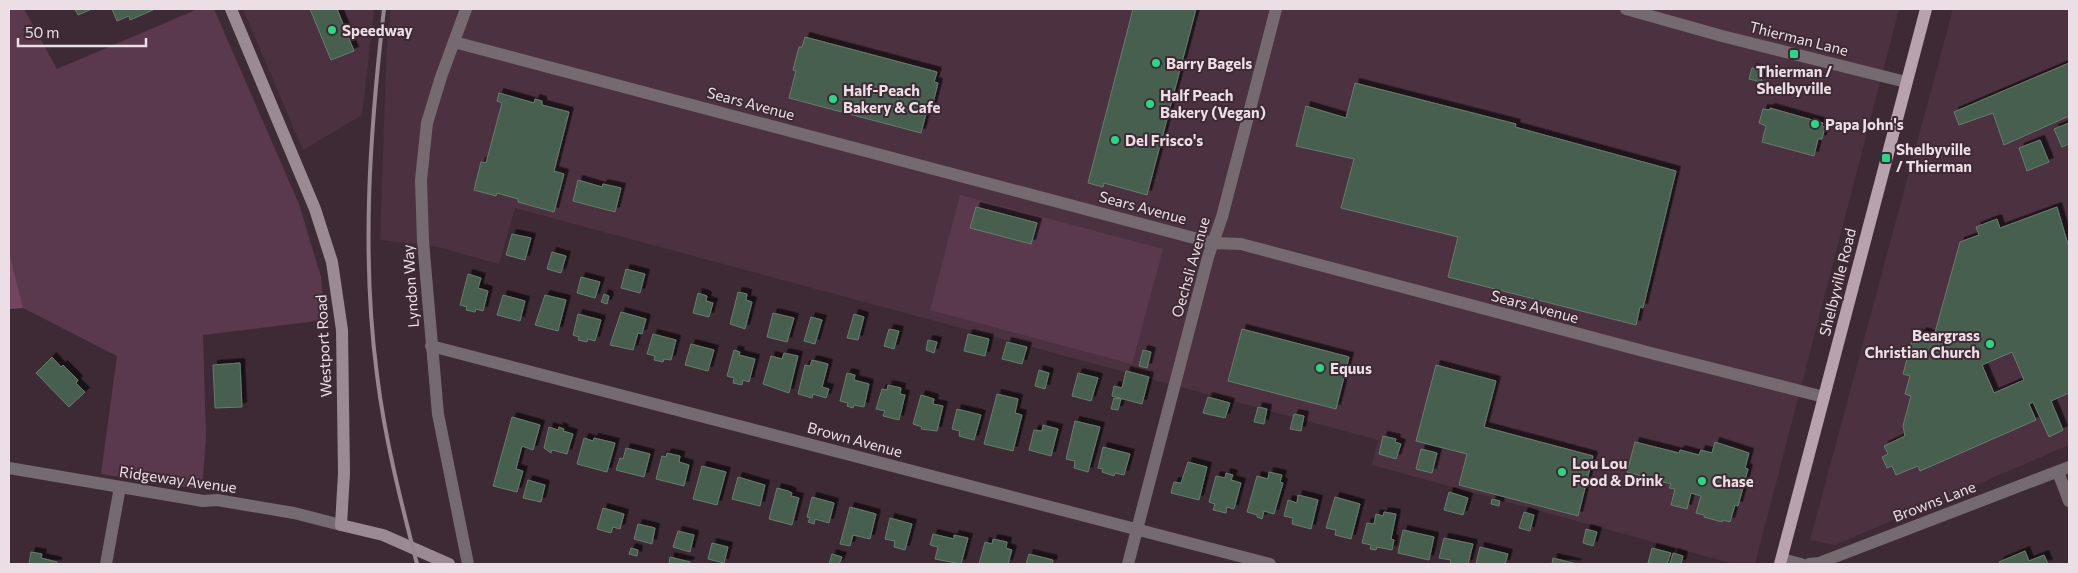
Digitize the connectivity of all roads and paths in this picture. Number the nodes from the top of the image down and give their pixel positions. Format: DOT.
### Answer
graph roads {
  1 [pos="231,9"];
  2 [pos="466,9"];
  3 [pos="1276,9"];
  4 [pos="1626,9"];
  5 [pos="1926,9"];
  6 [pos="454,42"];
  7 [pos="1906,82"];
  8 [pos="1213,243"];
  9 [pos="431,346"];
  10 [pos="1824,397"];
  11 [pos="9,468"];
  12 [pos="2063,469"];
  13 [pos="120,487"];
  14 [pos="2069,501"];
  15 [pos="341,525"];
  16 [pos="1137,530"];
  17 [pos="1781,562"];
  18 [pos="106,564"];
  19 [pos="449,564"];
  20 [pos="468,564"];
  21 [pos="1128,564"];
  22 [pos="1270,564"];
  23 [pos="1800,564"];
  24 [pos="1809,564"];
  1 -- 15 [label="main road, Westport Road"];
  2 -- 6 [label="street, Lyndon Way"];
  3 -- 8 [label="street, Oechsli Avenue"];
  4 -- 7 [label="street, Thierman Lane"];
  5 -- 7 [label="main road, Shelbyville Road"];
  6 -- 8 [label="street, Sears Avenue"];
  6 -- 9 [label="street, Lyndon Way"];
  7 -- 10 [label="main road, Shelbyville Road"];
  8 -- 10 [label="street, Sears Avenue"];
  8 -- 16 [label="street, Oechsli Avenue"];
  9 -- 16 [label="street, Brown Avenue"];
  9 -- 20 [label="street, Lyndon Way"];
  10 -- 17 [label="main road, Shelbyville Road"];
  11 -- 13 [label="street, Ridgeway Avenue"];
  12 -- 14 [label="street"];
  12 -- 24 [label="street, Browns Lane"];
  13 -- 15 [label="street, Ridgeway Avenue"];
  13 -- 18 [label="street"];
  15 -- 19 [label="main road"];
  16 -- 21 [label="street, Oechsli Avenue"];
  16 -- 22 [label="street, Brown Avenue"];
  17 -- 23 [label="street"];
}
